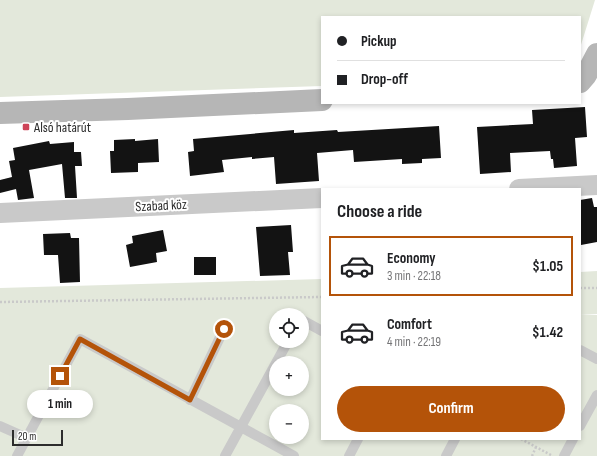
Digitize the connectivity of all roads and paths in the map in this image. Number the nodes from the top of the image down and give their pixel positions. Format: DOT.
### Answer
graph roads {
  1 [pos="597,54"];
  2 [pos="588,79"];
  3 [pos="321,100"];
  4 [pos="0,113"];
  5 [pos="597,185"];
  6 [pos="538,188"];
  7 [pos="321,198"];
  8 [pos="0,213"];
  9 [pos="581,288"];
  10 [pos="597,288"];
  11 [pos="321,297"];
  12 [pos="0,302"];
  13 [pos="309,324"];
  14 [pos="224,329"];
  15 [pos="321,330"];
  16 [pos="581,351"];
  17 [pos="597,359"];
  18 [pos="269,376"];
  19 [pos="597,395"];
  20 [pos="190,400"];
  21 [pos="581,424"];
  22 [pos="0,426"];
  23 [pos="241,427"];
  24 [pos="27,438"];
  25 [pos="357,440"];
  26 [pos="454,440"];
  27 [pos="524,440"];
  28 [pos="572,440"];
  29 [pos="536,447"];
  30 [pos="17,456"];
  31 [pos="226,456"];
  32 [pos="294,456"];
  33 [pos="349,456"];
  34 [pos="446,456"];
  35 [pos="532,456"];
  36 [pos="552,456"];
  37 [pos="564,456"];
  1 -- 2 [label="street"];
  3 -- 4 [label="street"];
  5 -- 6 [label="street"];
  7 -- 8 [label="street, Szabad köz"];
  9 -- 10 [label="path"];
  11 -- 12 [label="path"];
  13 -- 15 [label="lane"];
  14 -- 20 [label="lane"];
  16 -- 17 [label="lane"];
  18 -- 23 [label="lane"];
  19 -- 21 [label="lane"];
  20 -- 23 [label="lane"];
  20 -- 24 [label="lane"];
  22 -- 24 [label="lane"];
  23 -- 31 [label="lane"];
  23 -- 32 [label="lane"];
  24 -- 30 [label="lane"];
  25 -- 33 [label="lane"];
  26 -- 34 [label="lane"];
  27 -- 29 [label="path"];
  28 -- 37 [label="lane"];
  29 -- 35 [label="path"];
  29 -- 36 [label="path"];
}
